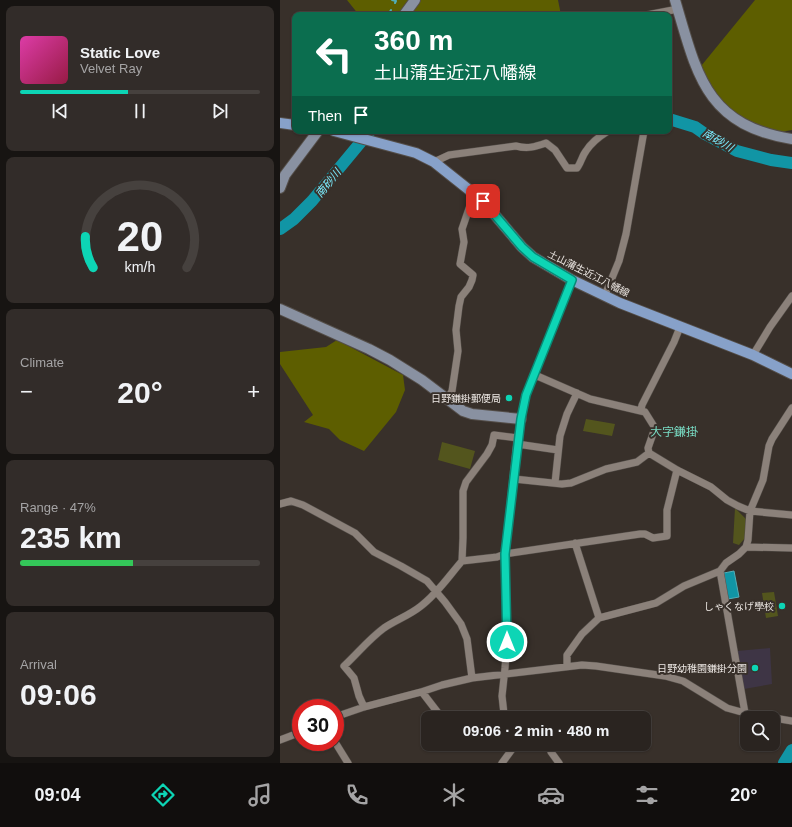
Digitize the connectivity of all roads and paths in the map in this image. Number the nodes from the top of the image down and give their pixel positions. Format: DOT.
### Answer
graph roads {
  1 [pos="415,0"];
  2 [pos="677,5"];
  3 [pos="406,12"];
  4 [pos="656,12"];
  5 [pos="280,123"];
  6 [pos="292,125"];
  7 [pos="316,134"];
  8 [pos="346,134"];
  9 [pos="604,134"];
  10 [pos="643,134"];
  11 [pos="792,139"];
  12 [pos="434,162"];
  13 [pos="280,188"];
  14 [pos="474,194"];
  15 [pos="572,280"];
  16 [pos="605,295"];
  17 [pos="792,296"];
  18 [pos="280,309"];
  19 [pos="680,327"];
  20 [pos="753,355"];
  21 [pos="792,374"];
  22 [pos="535,375"];
  23 [pos="577,393"];
  24 [pos="447,399"];
  25 [pos="792,408"];
  26 [pos="641,410"];
  27 [pos="521,419"];
  28 [pos="518,441"];
  29 [pos="558,450"];
  30 [pos="649,453"];
  31 [pos="677,470"];
  32 [pos="514,479"];
  33 [pos="555,483"];
  34 [pos="280,504"];
  35 [pos="750,511"];
  36 [pos="792,516"];
  37 [pos="575,543"];
  38 [pos="746,547"];
  39 [pos="792,548"];
  40 [pos="505,554"];
  41 [pos="462,561"];
  42 [pos="720,571"];
  43 [pos="436,592"];
  44 [pos="599,618"];
  45 [pos="567,666"];
  46 [pos="504,675"];
  47 [pos="472,678"];
  48 [pos="422,692"];
  49 [pos="364,707"];
  50 [pos="437,711"];
  51 [pos="504,711"];
  52 [pos="745,711"];
  53 [pos="740,712"];
  54 [pos="344,715"];
  55 [pos="780,719"];
  56 [pos="792,721"];
  57 [pos="292,735"];
  58 [pos="280,740"];
  59 [pos="341,751"];
  60 [pos="511,751"];
  61 [pos="551,751"];
  62 [pos="348,763"];
  63 [pos="502,763"];
  64 [pos="559,763"];
  1 -- 3 [label="street"];
  2 -- 4 [label="street"];
  2 -- 11 [label="street"];
  5 -- 6 [label="main road"];
  7 -- 13 [label="street"];
  8 -- 12 [label="main road, 土山蒲生近江八幡線"];
  9 -- 12 [label="street"];
  10 -- 16 [label="street"];
  12 -- 14 [label="main road, 土山蒲生近江八幡線"];
  14 -- 15 [label="main road, 土山蒲生近江八幡線"];
  14 -- 24 [label="street"];
  15 -- 16 [label="main road, 土山蒲生近江八幡線"];
  15 -- 22 [label="street"];
  16 -- 19 [label="main road, 土山蒲生近江八幡線"];
  17 -- 20 [label="street"];
  18 -- 24 [label="street"];
  19 -- 20 [label="main road, 土山蒲生近江八幡線"];
  19 -- 26 [label="street"];
  20 -- 21 [label="main road, 土山蒲生近江八幡線"];
  22 -- 23 [label="street"];
  22 -- 27 [label="street"];
  23 -- 26 [label="street"];
  23 -- 29 [label="street"];
  24 -- 27 [label="street"];
  25 -- 35 [label="street"];
  26 -- 30 [label="street"];
  27 -- 28 [label="street"];
  28 -- 29 [label="street"];
  28 -- 32 [label="street"];
  28 -- 41 [label="street"];
  29 -- 33 [label="street"];
  30 -- 31 [label="street"];
  30 -- 33 [label="street"];
  31 -- 35 [label="street"];
  31 -- 37 [label="street"];
  32 -- 33 [label="street"];
  32 -- 40 [label="street"];
  34 -- 43 [label="street"];
  35 -- 36 [label="street"];
  35 -- 38 [label="street"];
  37 -- 40 [label="street"];
  37 -- 44 [label="street"];
  38 -- 39 [label="street"];
  38 -- 42 [label="street"];
  40 -- 41 [label="street"];
  40 -- 46 [label="street"];
  41 -- 43 [label="street"];
  42 -- 44 [label="street"];
  42 -- 52 [label="street"];
  43 -- 47 [label="street"];
  43 -- 49 [label="street"];
  44 -- 45 [label="street"];
  45 -- 46 [label="street"];
  45 -- 53 [label="street"];
  46 -- 47 [label="street"];
  46 -- 51 [label="street"];
  47 -- 48 [label="street"];
  48 -- 49 [label="street"];
  48 -- 50 [label="street"];
  49 -- 54 [label="street"];
  55 -- 56 [label="street"];
  57 -- 58 [label="street"];
  59 -- 62 [label="street"];
  60 -- 63 [label="street"];
  61 -- 64 [label="street"];
}
